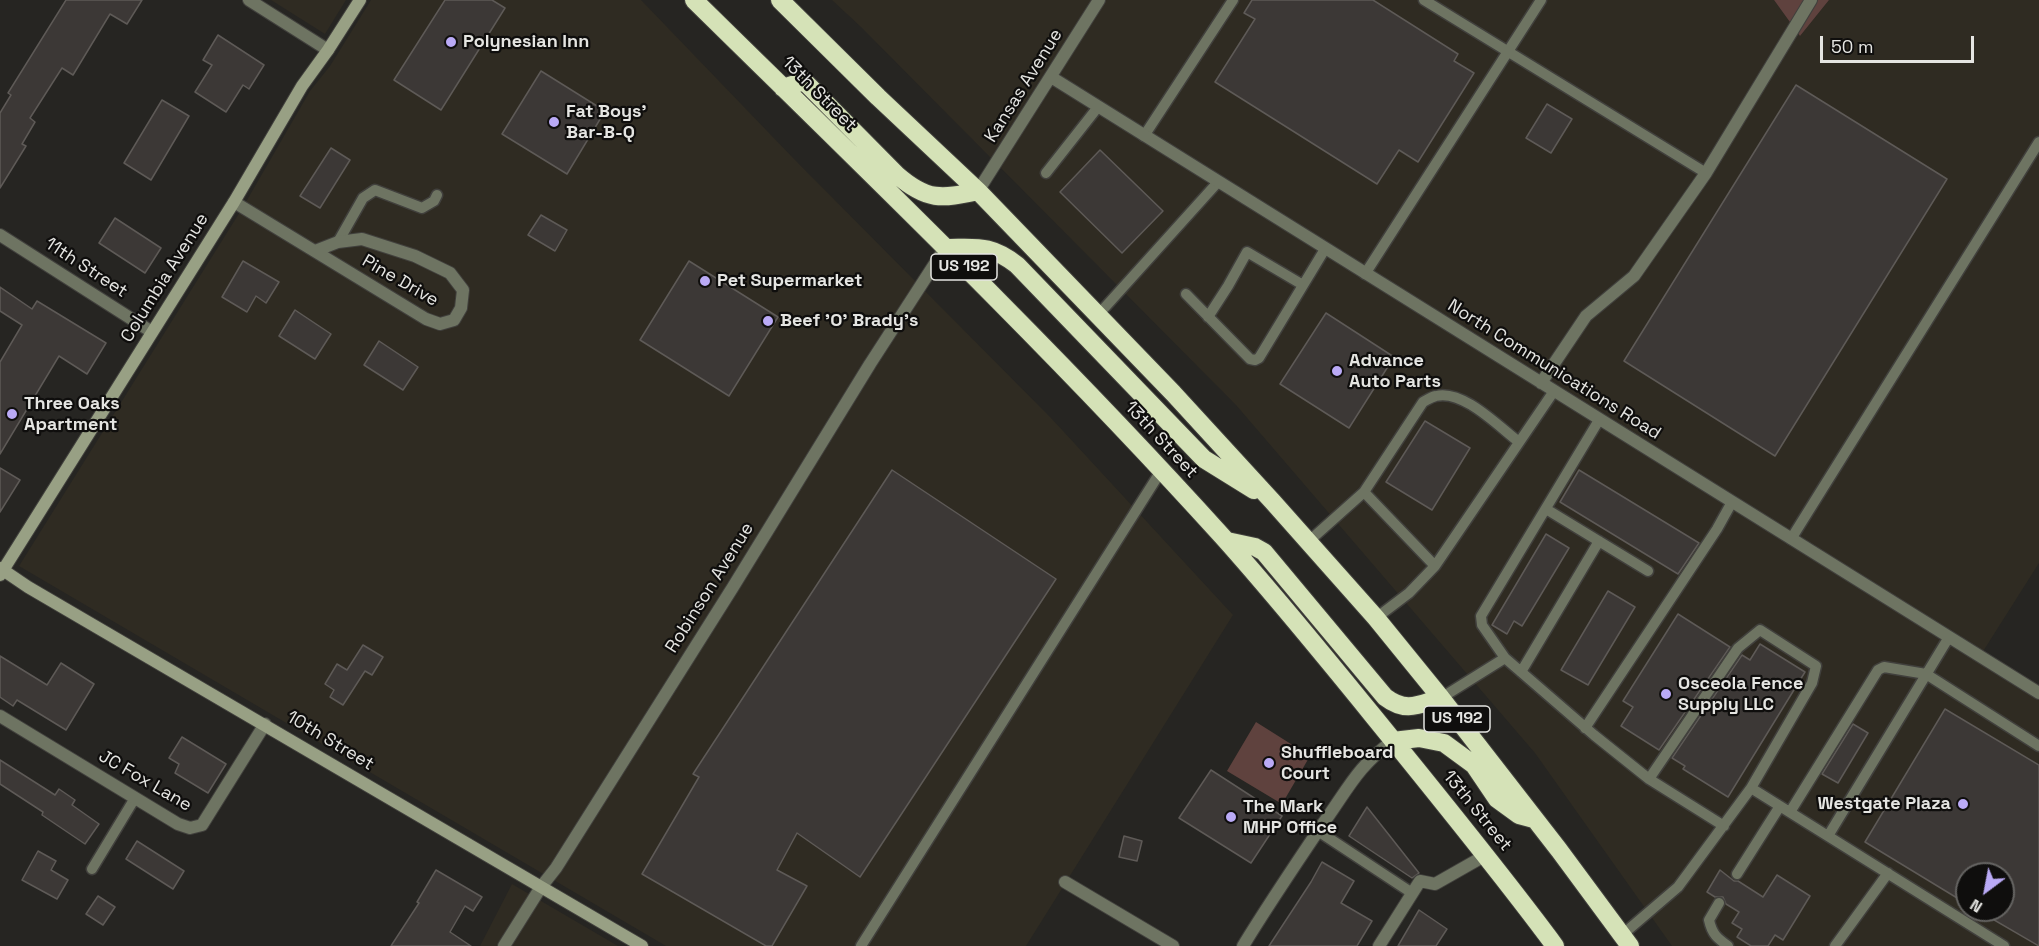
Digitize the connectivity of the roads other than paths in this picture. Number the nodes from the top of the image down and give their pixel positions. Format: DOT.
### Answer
graph roads {
  1 [pos="249,0"];
  2 [pos="360,0"];
  3 [pos="694,0"];
  4 [pos="780,0"];
  5 [pos="1099,0"];
  6 [pos="1233,0"];
  7 [pos="1424,0"];
  8 [pos="1542,0"];
  9 [pos="1811,0"];
  10 [pos="328,50"];
  11 [pos="1509,52"];
  12 [pos="1051,77"];
  13 [pos="783,88"];
  14 [pos="1098,107"];
  15 [pos="1144,136"];
  16 [pos="2039,142"];
  17 [pos="1046,173"];
  18 [pos="1706,173"];
  19 [pos="1218,182"];
  20 [pos="978,190"];
  21 [pos="437,195"];
  22 [pos="234,202"];
  23 [pos="0,235"];
  24 [pos="338,242"];
  25 [pos="945,248"];
  26 [pos="1324,249"];
  27 [pos="315,251"];
  28 [pos="1365,274"];
  29 [pos="1303,285"];
  30 [pos="1186,294"];
  31 [pos="1098,315"];
  32 [pos="1208,317"];
  33 [pos="152,332"];
  34 [pos="1541,383"];
  35 [pos="1554,391"];
  36 [pos="1599,420"];
  37 [pos="1519,442"];
  38 [pos="1161,471"];
  39 [pos="1364,492"];
  40 [pos="1273,502"];
  41 [pos="1732,502"];
  42 [pos="1546,509"];
  43 [pos="1791,539"];
  44 [pos="1599,541"];
  45 [pos="1227,542"];
  46 [pos="1308,542"];
  47 [pos="1435,566"];
  48 [pos="1,571"];
  49 [pos="1648,572"];
  50 [pos="1376,618"];
  51 [pos="1949,637"];
  52 [pos="1505,658"];
  53 [pos="1521,672"];
  54 [pos="1926,674"];
  55 [pos="2039,693"];
  56 [pos="1441,698"];
  57 [pos="0,716"];
  58 [pos="265,723"];
  59 [pos="1585,728"];
  60 [pos="1393,741"];
  61 [pos="2039,746"];
  62 [pos="1649,779"];
  63 [pos="1752,788"];
  64 [pos="135,798"];
  65 [pos="1785,809"];
  66 [pos="1535,819"];
  67 [pos="1724,826"];
  68 [pos="1318,831"];
  69 [pos="1828,836"];
  70 [pos="1486,855"];
  71 [pos="92,869"];
  72 [pos="1888,873"];
  73 [pos="1737,874"];
  74 [pos="1065,882"];
  75 [pos="541,887"];
  76 [pos="1412,893"];
  77 [pos="1719,903"];
  78 [pos="1626,940"];
  79 [pos="504,946"];
  80 [pos="642,946"];
  81 [pos="861,946"];
  82 [pos="1173,946"];
  83 [pos="1243,946"];
  84 [pos="1379,946"];
  85 [pos="1555,946"];
  86 [pos="1728,946"];
  87 [pos="1835,946"];
  88 [pos="2004,946"];
  1 -- 10 [label="street"];
  2 -- 10 [label="street, Columbia Avenue"];
  3 -- 13 [label="highway, 13th Street / US 192"];
  4 -- 20 [label="highway, US 192"];
  5 -- 12 [label="street, Kansas Avenue"];
  6 -- 15 [label="lane"];
  7 -- 11 [label="lane"];
  8 -- 11 [label="lane"];
  9 -- 18 [label="street"];
  10 -- 22 [label="street, Columbia Avenue"];
  11 -- 18 [label="lane"];
  11 -- 28 [label="lane"];
  12 -- 14 [label="street, North Communications Road"];
  12 -- 20 [label="street, Kansas Avenue"];
  13 -- 20 [label="highway"];
  13 -- 25 [label="highway, 13th Street / US 192"];
  14 -- 15 [label="street, North Communications Road"];
  14 -- 17 [label="lane"];
  15 -- 19 [label="street, North Communications Road"];
  16 -- 43 [label="lane"];
  18 -- 34 [label="street"];
  19 -- 26 [label="street, North Communications Road"];
  19 -- 31 [label="lane"];
  20 -- 31 [label="highway, US 192"];
  21 -- 24 [label="lane"];
  22 -- 27 [label="street, Pine Drive"];
  22 -- 33 [label="street, Columbia Avenue"];
  23 -- 33 [label="street, 11th Street"];
  24 -- 27 [label="street, Pine Drive"];
  24 -- 27 [label="street, Pine Drive"];
  25 -- 38 [label="highway, 13th Street / US 192"];
  25 -- 40 [label="highway"];
  25 -- 75 [label="street, Robinson Avenue"];
  26 -- 28 [label="street, North Communications Road"];
  26 -- 29 [label="lane"];
  28 -- 34 [label="street, North Communications Road"];
  29 -- 32 [label="lane"];
  29 -- 32 [label="lane"];
  30 -- 32 [label="lane"];
  31 -- 40 [label="highway, US 192"];
  33 -- 48 [label="street, Columbia Avenue"];
  34 -- 35 [label="street, North Communications Road"];
  35 -- 36 [label="street, North Communications Road"];
  35 -- 37 [label="lane"];
  36 -- 41 [label="street, North Communications Road"];
  36 -- 42 [label="lane"];
  37 -- 39 [label="lane"];
  37 -- 47 [label="lane"];
  38 -- 45 [label="highway, 13th Street / US 192"];
  38 -- 81 [label="lane"];
  39 -- 46 [label="lane"];
  39 -- 47 [label="lane"];
  40 -- 46 [label="highway, US 192"];
  41 -- 43 [label="street, North Communications Road"];
  41 -- 59 [label="lane"];
  42 -- 44 [label="lane"];
  42 -- 52 [label="lane"];
  43 -- 51 [label="street, North Communications Road"];
  44 -- 49 [label="lane"];
  44 -- 53 [label="lane"];
  45 -- 56 [label="highway"];
  45 -- 60 [label="highway, 13th Street / US 192"];
  46 -- 50 [label="highway, US 192"];
  47 -- 50 [label="lane"];
  48 -- 58 [label="street, 10th Street"];
  50 -- 56 [label="highway, US 192"];
  51 -- 54 [label="lane"];
  51 -- 55 [label="street, North Communications Road"];
  52 -- 53 [label="lane"];
  52 -- 56 [label="lane"];
  53 -- 59 [label="lane"];
  54 -- 61 [label="lane"];
  54 -- 65 [label="lane"];
  54 -- 69 [label="lane"];
  56 -- 66 [label="highway, US 192"];
  57 -- 64 [label="street, JC Fox Lane"];
  58 -- 64 [label="street, JC Fox Lane"];
  58 -- 75 [label="street, 10th Street"];
  59 -- 62 [label="lane"];
  60 -- 66 [label="highway"];
  60 -- 68 [label="street"];
  60 -- 70 [label="highway, 13th Street / US 192"];
  62 -- 63 [label="lane"];
  62 -- 67 [label="lane"];
  63 -- 65 [label="lane"];
  63 -- 67 [label="lane"];
  64 -- 71 [label="lane"];
  65 -- 69 [label="lane"];
  65 -- 73 [label="lane"];
  66 -- 78 [label="highway, US 192"];
  67 -- 78 [label="lane"];
  68 -- 76 [label="lane"];
  68 -- 83 [label="street"];
  69 -- 72 [label="lane"];
  70 -- 76 [label="street"];
  70 -- 85 [label="highway, 13th Street / US 192"];
  72 -- 87 [label="lane"];
  72 -- 88 [label="lane"];
  74 -- 82 [label="street"];
  75 -- 79 [label="street, Robinson Avenue"];
  75 -- 80 [label="street, 10th Street"];
  76 -- 84 [label="street"];
  77 -- 86 [label="lane"];
}
